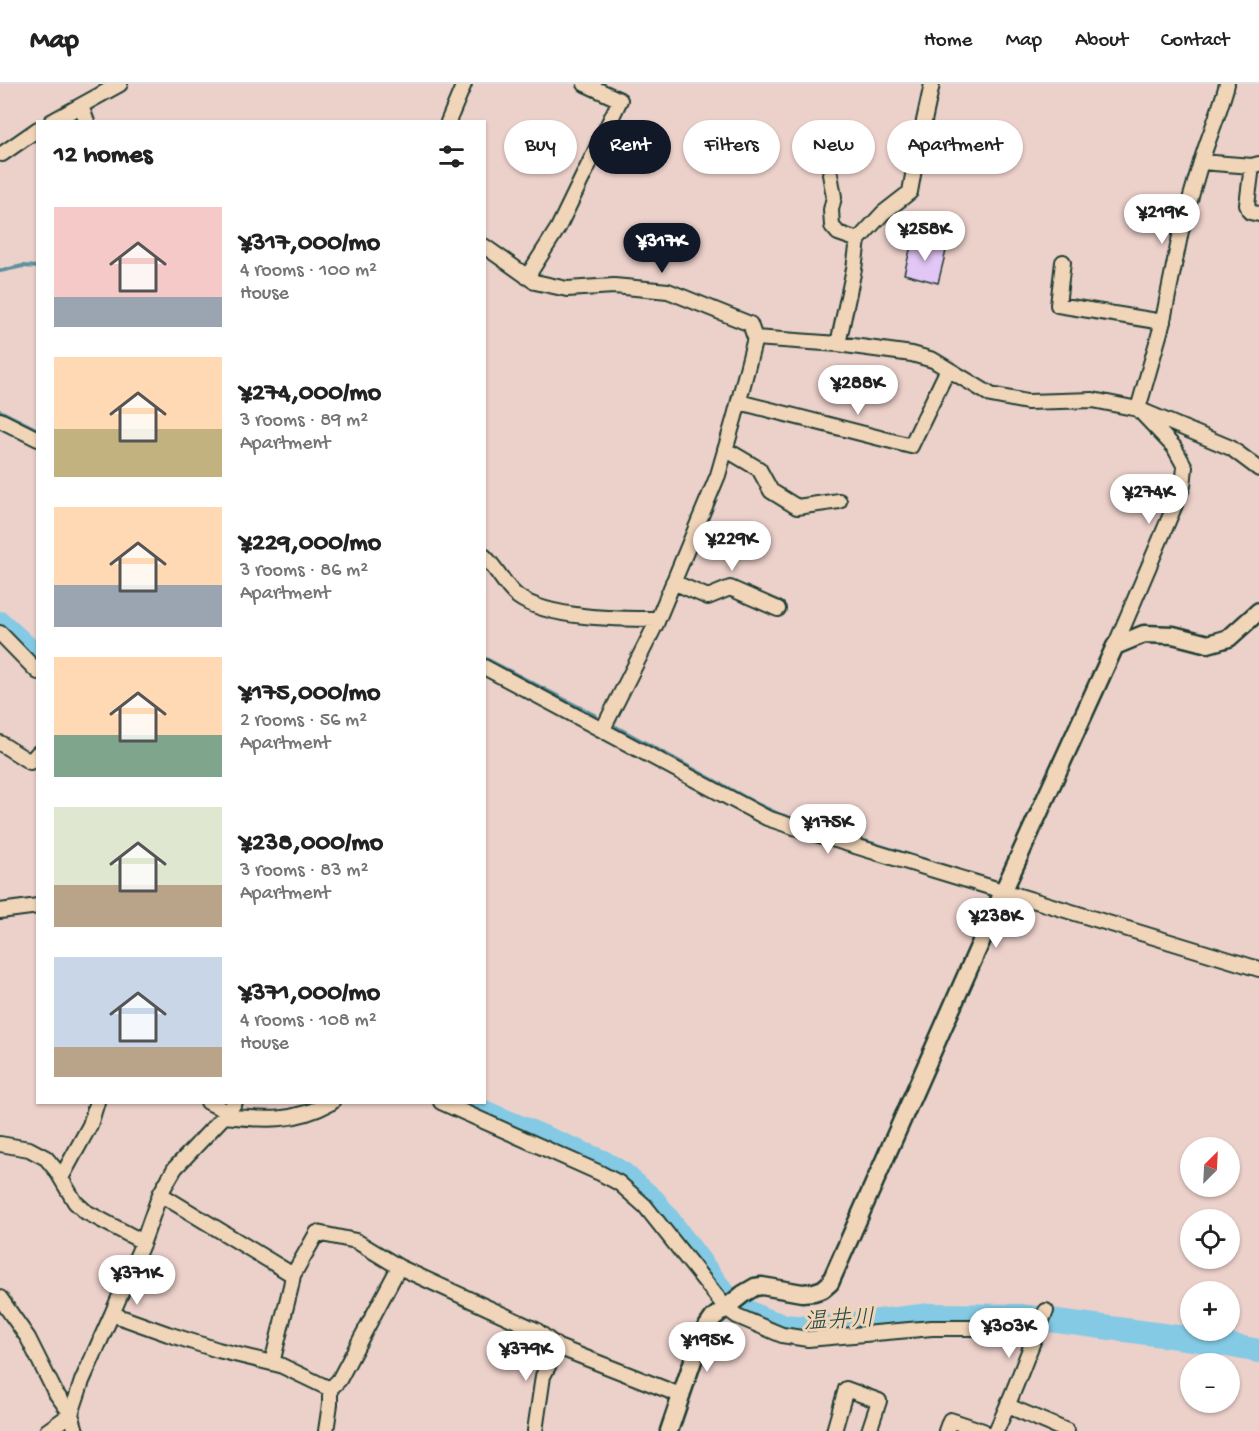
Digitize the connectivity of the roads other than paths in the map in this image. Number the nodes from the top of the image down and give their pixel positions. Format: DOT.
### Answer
graph roads {
  1 [pos="120,84"];
  2 [pos="464,84"];
  3 [pos="585,84"];
  4 [pos="932,84"];
  5 [pos="1227,84"];
  6 [pos="81,106"];
  7 [pos="55,120"];
  8 [pos="86,120"];
  9 [pos="449,120"];
  10 [pos="924,120"];
  11 [pos="36,130"];
  12 [pos="2,154"];
  13 [pos="1201,162"];
  14 [pos="1255,165"];
  15 [pos="830,174"];
  16 [pos="913,174"];
  17 [pos="1259,214"];
  18 [pos="858,240"];
  19 [pos="486,247"];
  20 [pos="1063,262"];
  21 [pos="527,277"];
  22 [pos="1163,322"];
  23 [pos="755,338"];
  24 [pos="838,344"];
  25 [pos="948,369"];
  26 [pos="739,402"];
  27 [pos="1138,410"];
  28 [pos="0,420"];
  29 [pos="36,439"];
  30 [pos="725,449"];
  31 [pos="1259,469"];
  32 [pos="839,501"];
  33 [pos="486,558"];
  34 [pos="673,582"];
  35 [pos="778,609"];
  36 [pos="1259,611"];
  37 [pos="658,620"];
  38 [pos="0,633"];
  39 [pos="1115,646"];
  40 [pos="486,668"];
  41 [pos="36,670"];
  42 [pos="603,729"];
  43 [pos="0,743"];
  44 [pos="36,755"];
  45 [pos="1003,892"];
  46 [pos="36,906"];
  47 [pos="0,911"];
  48 [pos="1259,969"];
  49 [pos="96,1104"];
  50 [pos="213,1104"];
  51 [pos="329,1104"];
  52 [pos="445,1104"];
  53 [pos="228,1110"];
  54 [pos="0,1144"];
  55 [pos="61,1178"];
  56 [pos="160,1194"];
  57 [pos="142,1242"];
  58 [pos="399,1266"];
  59 [pos="293,1275"];
  60 [pos="0,1298"];
  61 [pos="733,1302"];
  62 [pos="1046,1311"];
  63 [pos="112,1314"];
  64 [pos="1038,1328"];
  65 [pos="558,1347"];
  66 [pos="272,1363"];
  67 [pos="330,1389"];
  68 [pos="680,1395"];
  69 [pos="1008,1406"];
  70 [pos="71,1414"];
  71 [pos="47,1431"];
  72 [pos="76,1431"];
  73 [pos="326,1431"];
  74 [pos="535,1431"];
  75 [pos="669,1431"];
  76 [pos="834,1431"];
  77 [pos="869,1431"];
  78 [pos="946,1431"];
  79 [pos="983,1431"];
  80 [pos="996,1431"];
  81 [pos="1067,1431"];
  1 -- 6 [label="street"];
  2 -- 9 [label="street"];
  3 -- 21 [label="street"];
  4 -- 10 [label="street"];
  5 -- 13 [label="street"];
  6 -- 7 [label="street"];
  6 -- 8 [label="street"];
  11 -- 12 [label="street"];
  13 -- 14 [label="street"];
  13 -- 22 [label="street"];
  14 -- 17 [label="street"];
  15 -- 18 [label="street"];
  16 -- 18 [label="street"];
  18 -- 24 [label="street"];
  19 -- 21 [label="street"];
  20 -- 22 [label="street"];
  21 -- 23 [label="street"];
  22 -- 27 [label="street"];
  23 -- 24 [label="street"];
  23 -- 26 [label="street"];
  24 -- 25 [label="street"];
  25 -- 26 [label="street"];
  25 -- 27 [label="street"];
  26 -- 30 [label="street"];
  27 -- 31 [label="street"];
  27 -- 39 [label="street"];
  28 -- 29 [label="street"];
  30 -- 32 [label="street"];
  30 -- 34 [label="street"];
  33 -- 37 [label="street"];
  34 -- 35 [label="street"];
  34 -- 37 [label="street"];
  36 -- 39 [label="street"];
  37 -- 42 [label="street"];
  38 -- 41 [label="street"];
  39 -- 45 [label="street"];
  40 -- 42 [label="street"];
  42 -- 45 [label="street"];
  43 -- 44 [label="street"];
  45 -- 48 [label="street"];
  45 -- 61 [label="street"];
  46 -- 47 [label="street"];
  49 -- 55 [label="street"];
  50 -- 53 [label="street"];
  51 -- 53 [label="street"];
  52 -- 61 [label="street"];
  53 -- 56 [label="street"];
  54 -- 55 [label="street"];
  55 -- 57 [label="street"];
  56 -- 57 [label="street"];
  56 -- 59 [label="street"];
  57 -- 63 [label="street"];
  58 -- 59 [label="street"];
  58 -- 65 [label="street"];
  58 -- 67 [label="street"];
  59 -- 66 [label="street"];
  60 -- 70 [label="street"];
  61 -- 64 [label="street"];
  61 -- 68 [label="street"];
  62 -- 64 [label="street"];
  63 -- 66 [label="street"];
  63 -- 70 [label="street"];
  64 -- 69 [label="street"];
  65 -- 68 [label="street"];
  65 -- 74 [label="street"];
  66 -- 67 [label="street"];
  67 -- 73 [label="street"];
  68 -- 75 [label="street"];
  69 -- 80 [label="street"];
  69 -- 81 [label="street"];
  70 -- 71 [label="street"];
  70 -- 72 [label="street"];
  76 -- 77 [label="street"];
  78 -- 79 [label="street"];
}
